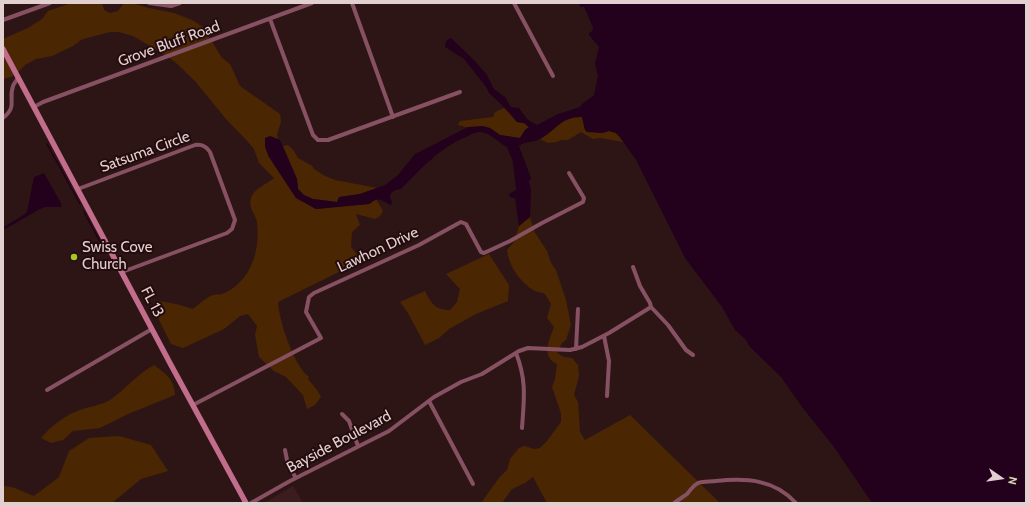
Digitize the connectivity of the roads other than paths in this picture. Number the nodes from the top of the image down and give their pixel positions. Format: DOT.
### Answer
graph roads {
  1 [pos="50,3"];
  2 [pos="149,3"];
  3 [pos="180,3"];
  4 [pos="312,3"];
  5 [pos="352,3"];
  6 [pos="514,3"];
  7 [pos="270,18"];
  8 [pos="3,20"];
  9 [pos="3,50"];
  10 [pos="553,76"];
  11 [pos="18,78"];
  12 [pos="460,92"];
  13 [pos="34,107"];
  14 [pos="393,117"];
  15 [pos="3,118"];
  16 [pos="569,173"];
  17 [pos="78,189"];
  18 [pos="633,267"];
  19 [pos="122,272"];
  20 [pos="651,307"];
  21 [pos="578,309"];
  22 [pos="152,329"];
  23 [pos="604,336"];
  24 [pos="576,349"];
  25 [pos="516,353"];
  26 [pos="693,355"];
  27 [pos="46,390"];
  28 [pos="607,396"];
  29 [pos="429,401"];
  30 [pos="193,405"];
  31 [pos="342,414"];
  32 [pos="522,428"];
  33 [pos="358,446"];
  34 [pos="285,450"];
  35 [pos="296,478"];
  36 [pos="473,484"];
  37 [pos="246,503"];
  38 [pos="252,503"];
  39 [pos="674,503"];
  40 [pos="796,503"];
  1 -- 8 [label="street"];
  2 -- 3 [label="street"];
  4 -- 7 [label="street, Grove Bluff Road"];
  5 -- 14 [label="street"];
  6 -- 10 [label="street"];
  7 -- 13 [label="street, Grove Bluff Road"];
  7 -- 14 [label="street"];
  9 -- 11 [label="main road, FL 13"];
  11 -- 13 [label="main road, FL 13"];
  11 -- 15 [label="street"];
  12 -- 14 [label="street"];
  13 -- 17 [label="main road, FL 13"];
  16 -- 30 [label="street, Lawhon Drive"];
  17 -- 19 [label="main road, FL 13"];
  17 -- 19 [label="street, Satsuma Circle"];
  18 -- 20 [label="street"];
  19 -- 22 [label="main road, FL 13"];
  20 -- 23 [label="street, Bayside Boulevard"];
  20 -- 26 [label="street"];
  21 -- 24 [label="street"];
  22 -- 27 [label="street"];
  22 -- 30 [label="main road, FL 13"];
  23 -- 24 [label="street, Bayside Boulevard"];
  23 -- 28 [label="street"];
  24 -- 25 [label="street, Bayside Boulevard"];
  25 -- 29 [label="street, Bayside Boulevard"];
  25 -- 32 [label="street"];
  29 -- 33 [label="street, Bayside Boulevard"];
  29 -- 36 [label="street"];
  30 -- 37 [label="main road, FL 13"];
  31 -- 33 [label="street"];
  33 -- 35 [label="street, Bayside Boulevard"];
  34 -- 35 [label="street"];
  35 -- 38 [label="street, Bayside Boulevard"];
  39 -- 40 [label="street"];
}
